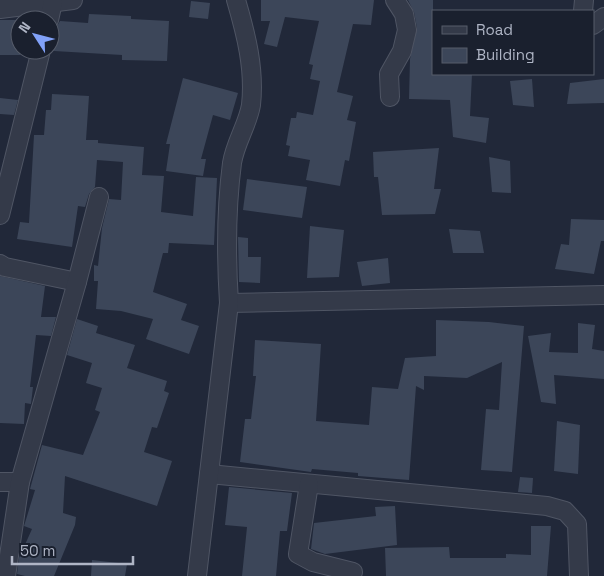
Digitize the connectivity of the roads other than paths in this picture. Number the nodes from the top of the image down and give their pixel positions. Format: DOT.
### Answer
graph roads {
  1 [pos="73,0"];
  2 [pos="236,0"];
  3 [pos="395,0"];
  4 [pos="53,2"];
  5 [pos="0,9"];
  6 [pos="51,10"];
  7 [pos="39,60"];
  8 [pos="390,96"];
  9 [pos="99,198"];
  10 [pos="0,215"];
  11 [pos="0,264"];
  12 [pos="77,282"];
  13 [pos="604,295"];
  14 [pos="229,303"];
  15 [pos="209,474"];
  16 [pos="0,482"];
  17 [pos="20,482"];
  18 [pos="309,484"];
  19 [pos="353,572"];
  20 [pos="6,576"];
  21 [pos="197,576"];
  22 [pos="579,576"];
  1 -- 4 [label="street"];
  2 -- 14 [label="street"];
  3 -- 8 [label="street"];
  4 -- 5 [label="street"];
  4 -- 6 [label="street"];
  7 -- 10 [label="street"];
  9 -- 12 [label="street"];
  11 -- 12 [label="street"];
  12 -- 17 [label="street"];
  13 -- 14 [label="street"];
  14 -- 15 [label="street"];
  15 -- 18 [label="street"];
  15 -- 21 [label="street"];
  16 -- 17 [label="street"];
  17 -- 20 [label="street"];
  18 -- 19 [label="street"];
  18 -- 22 [label="street"];
}
